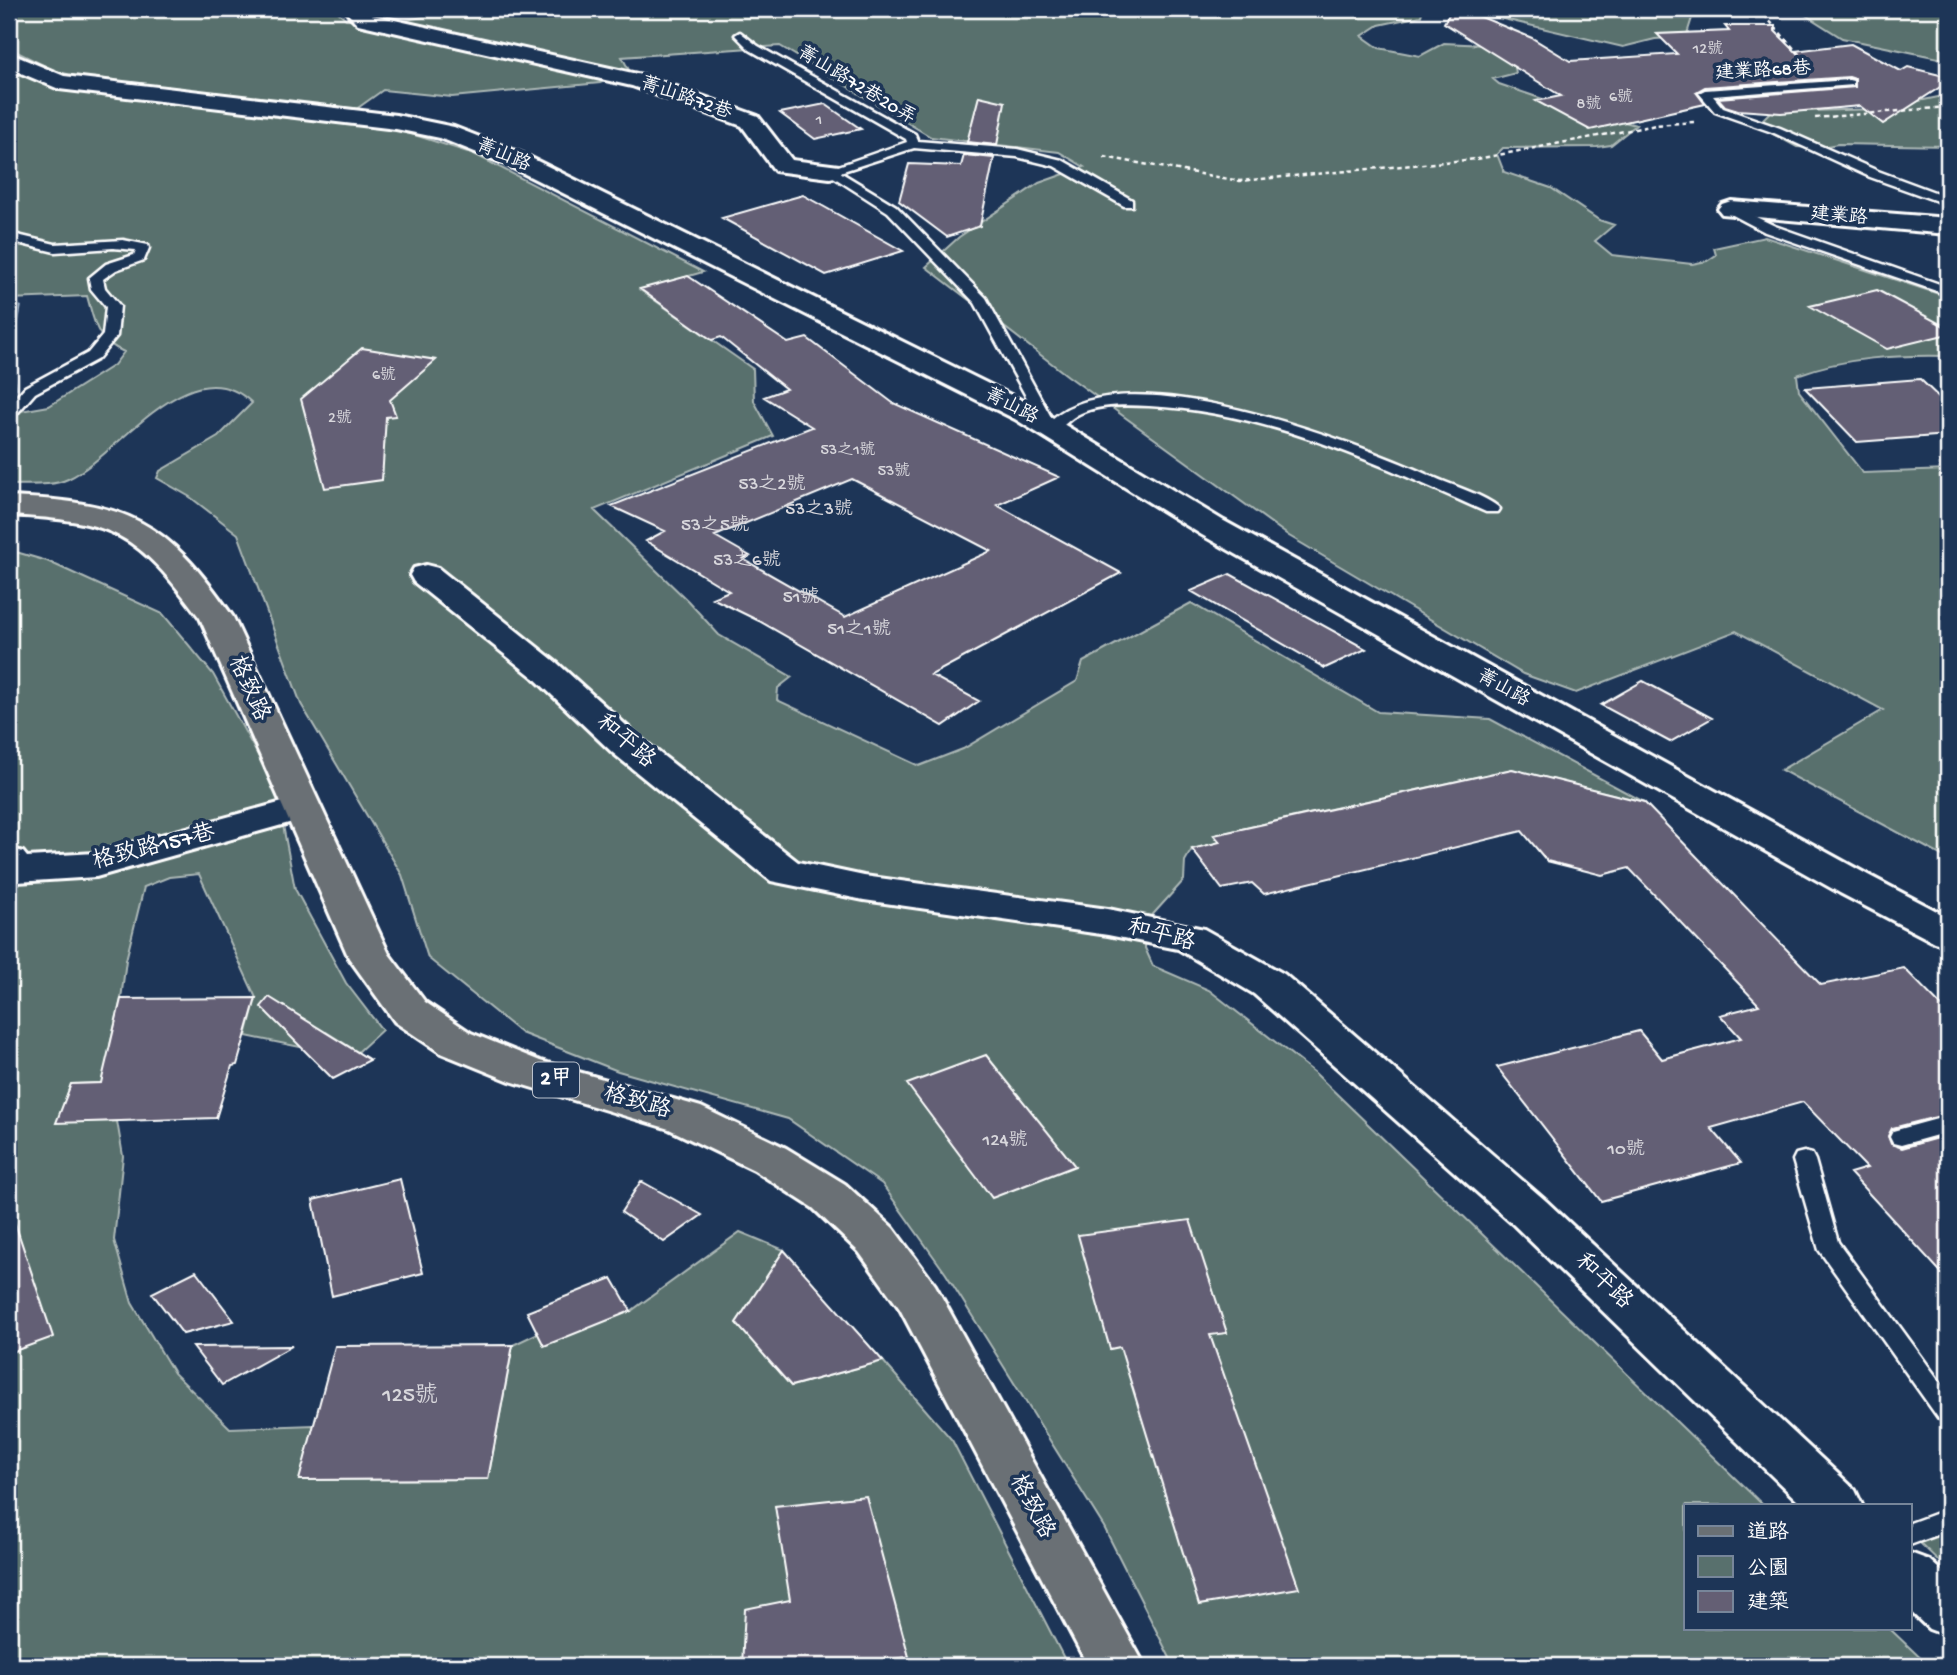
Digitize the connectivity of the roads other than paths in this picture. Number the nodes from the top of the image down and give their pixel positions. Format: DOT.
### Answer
graph roads {
  1 [pos="353,9"];
  2 [pos="740,35"];
  3 [pos="9,60"];
  4 [pos="1849,83"];
  5 [pos="914,144"];
  6 [pos="830,171"];
  7 [pos="1948,201"];
  8 [pos="1128,203"];
  9 [pos="1731,209"];
  10 [pos="1948,226"];
  11 [pos="9,237"];
  12 [pos="1948,291"];
  13 [pos="9,414"];
  14 [pos="1050,428"];
  15 [pos="9,506"];
  16 [pos="1492,509"];
  17 [pos="426,575"];
  18 [pos="301,808"];
  19 [pos="9,860"];
  20 [pos="1948,933"];
  21 [pos="1948,1124"];
  22 [pos="1902,1137"];
  23 [pos="1804,1160"];
  24 [pos="1948,1412"];
  25 [pos="1835,1504"];
  26 [pos="1948,1520"];
  27 [pos="1912,1534"];
  28 [pos="1912,1578"];
  29 [pos="1948,1612"];
  30 [pos="1117,1666"];
  1 -- 6 [label="street, 菁山路72巷"];
  2 -- 5 [label="lane, 菁山路72巷20弄"];
  3 -- 14 [label="street, 菁山路"];
  4 -- 7 [label="lane, 建業路68巷"];
  5 -- 6 [label="lane, 菁山路72巷20弄"];
  5 -- 8 [label="lane"];
  6 -- 14 [label="lane, 菁山路72巷"];
  9 -- 10 [label="street, 建業路"];
  9 -- 12 [label="lane"];
  11 -- 13 [label="lane"];
  14 -- 16 [label="lane"];
  14 -- 20 [label="street, 菁山路"];
  15 -- 18 [label="main road, 格致路 / 2甲"];
  17 -- 25 [label="street, 和平路"];
  18 -- 19 [label="street, 格致路157巷"];
  18 -- 30 [label="main road, 格致路 / 2甲"];
  21 -- 22 [label="lane"];
  23 -- 24 [label="lane"];
  26 -- 27 [label="lane"];
  28 -- 29 [label="street"];
}
